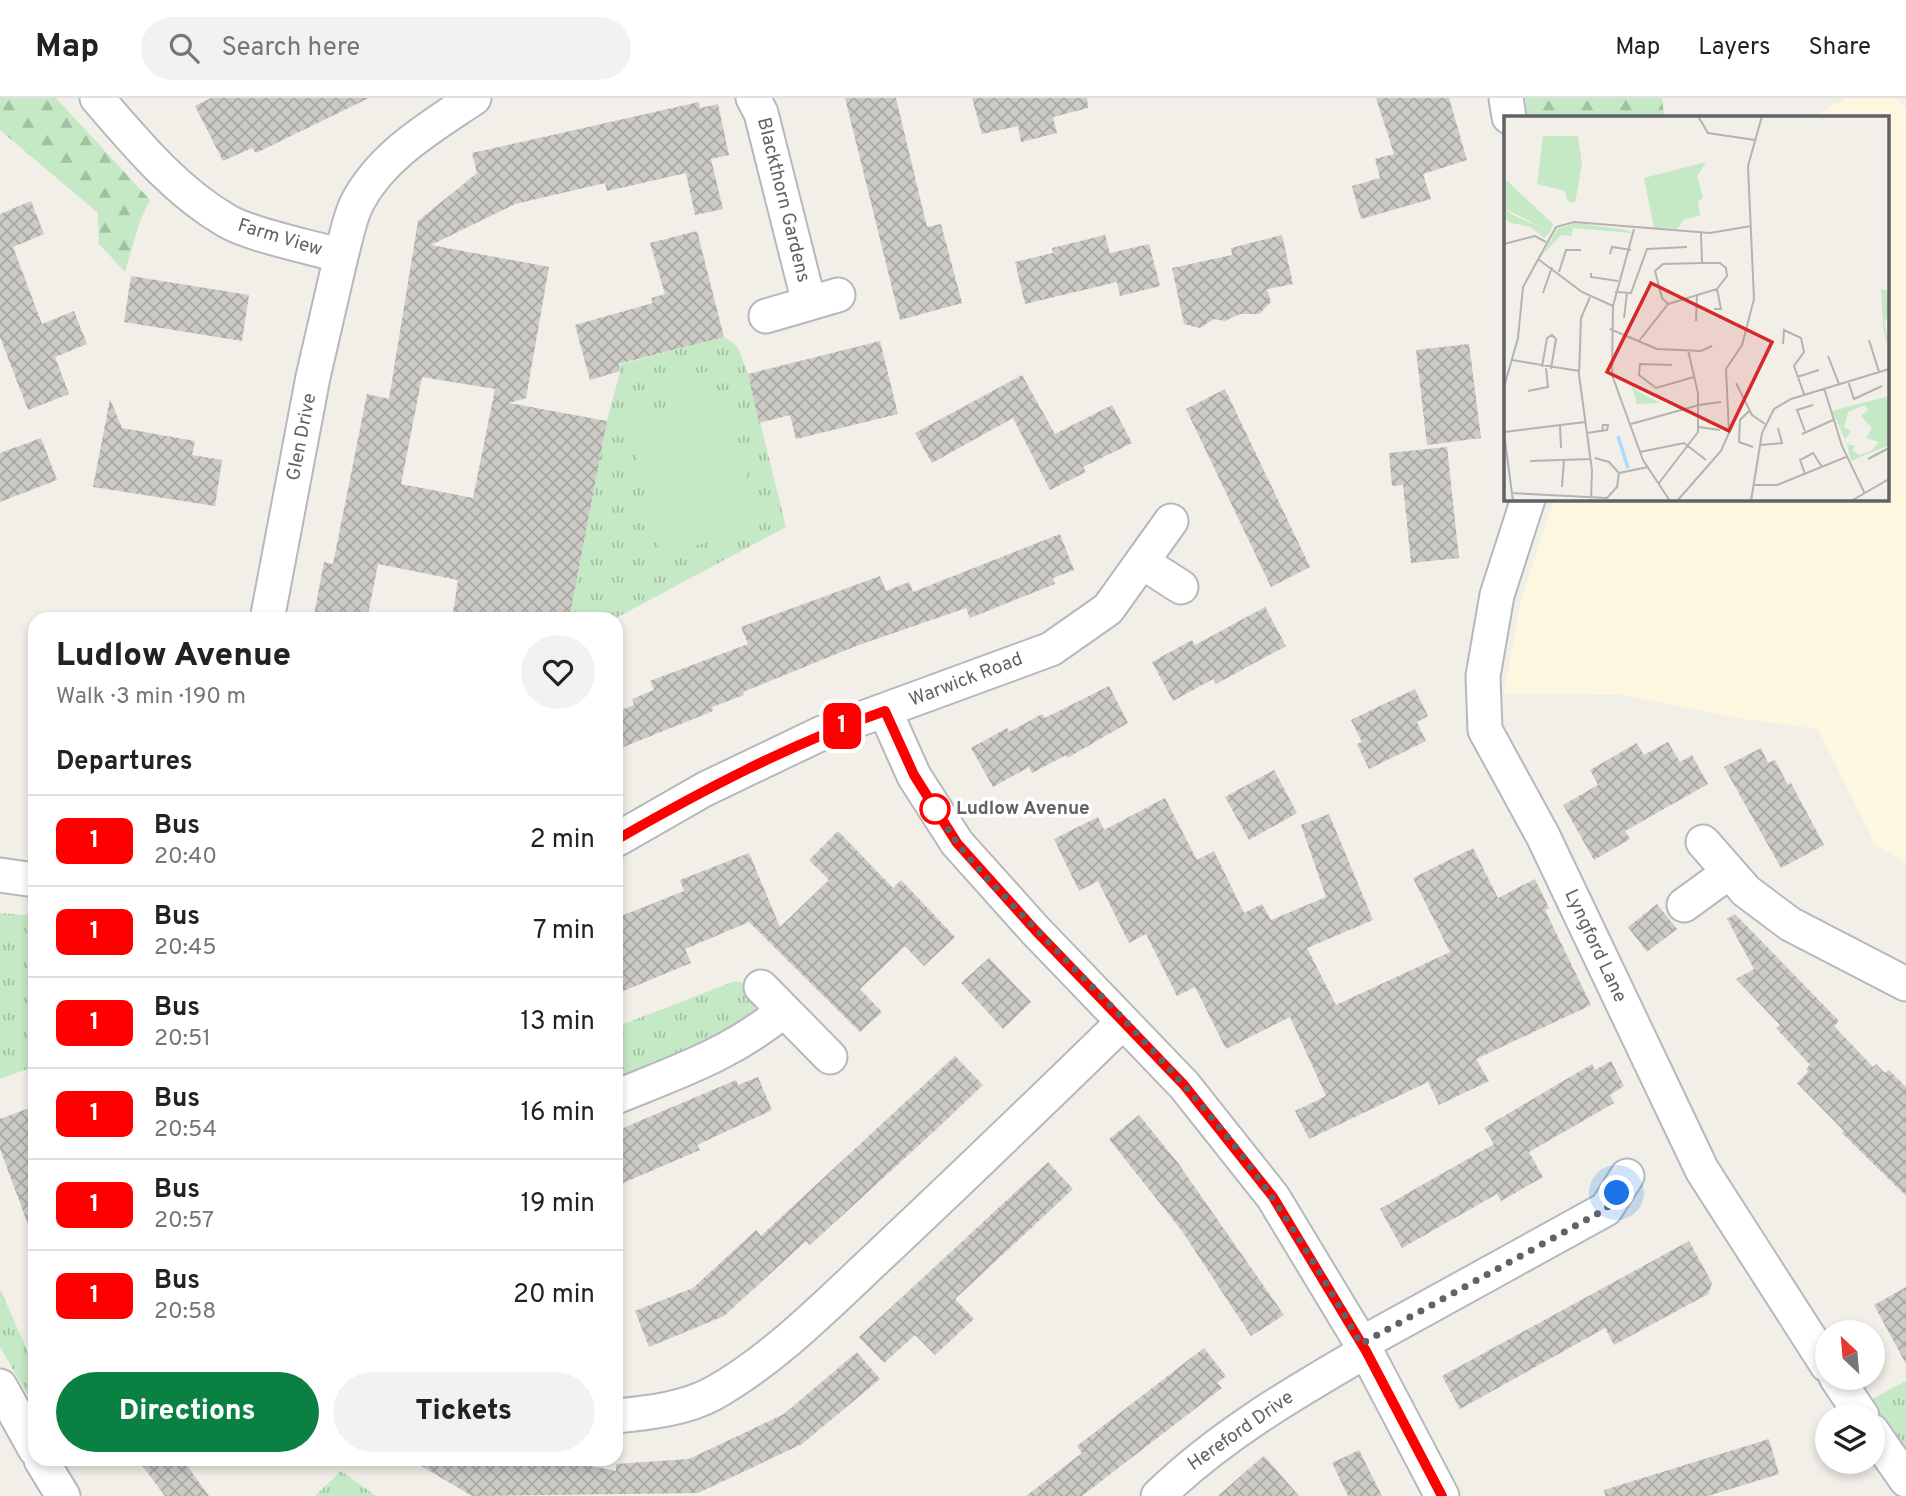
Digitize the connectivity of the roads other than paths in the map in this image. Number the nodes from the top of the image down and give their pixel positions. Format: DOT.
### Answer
graph roads {
  1 [pos="97,98"];
  2 [pos="474,98"];
  3 [pos="753,98"];
  4 [pos="1506,98"];
  5 [pos="1509,116"];
  6 [pos="341,256"];
  7 [pos="766,316"];
  8 [pos="1528,500"];
  9 [pos="1171,521"];
  10 [pos="1142,562"];
  11 [pos="1181,587"];
  12 [pos="269,612"];
  13 [pos="885,711"];
  14 [pos="623,836"];
  15 [pos="1703,842"];
  16 [pos="1728,873"];
  17 [pos="0,875"];
  18 [pos="28,879"];
  19 [pos="1684,905"];
  20 [pos="1906,984"];
  21 [pos="761,987"];
  22 [pos="783,1011"];
  23 [pos="1123,1022"];
  24 [pos="830,1057"];
  25 [pos="623,1094"];
  26 [pos="1627,1176"];
  27 [pos="1815,1346"];
  28 [pos="1363,1347"];
  29 [pos="0,1387"];
  30 [pos="623,1415"];
  31 [pos="28,1437"];
  32 [pos="1885,1450"];
  33 [pos="45,1466"];
  34 [pos="1906,1480"];
  35 [pos="63,1496"];
  36 [pos="1158,1496"];
  37 [pos="1442,1496"];
  1 -- 6 [label="street, Farm View"];
  2 -- 6 [label="street, Farm View"];
  3 -- 7 [label="street, Blackthorn Gardens"];
  4 -- 5 [label="street"];
  6 -- 12 [label="street, Glen Drive"];
  8 -- 27 [label="street, Lyngford Lane"];
  9 -- 10 [label="street, Warwick Road"];
  10 -- 11 [label="street"];
  10 -- 13 [label="street, Warwick Road"];
  13 -- 14 [label="street, Warwick Road"];
  13 -- 23 [label="street"];
  15 -- 16 [label="street"];
  16 -- 19 [label="street"];
  16 -- 20 [label="street"];
  17 -- 18 [label="street"];
  21 -- 22 [label="street"];
  22 -- 24 [label="street"];
  22 -- 25 [label="street"];
  23 -- 28 [label="street"];
  23 -- 30 [label="street"];
  26 -- 28 [label="street, Hereford Drive"];
  28 -- 36 [label="street, Hereford Drive"];
  28 -- 37 [label="street"];
  29 -- 31 [label="street"];
  32 -- 34 [label="street"];
  33 -- 35 [label="street"];
}
